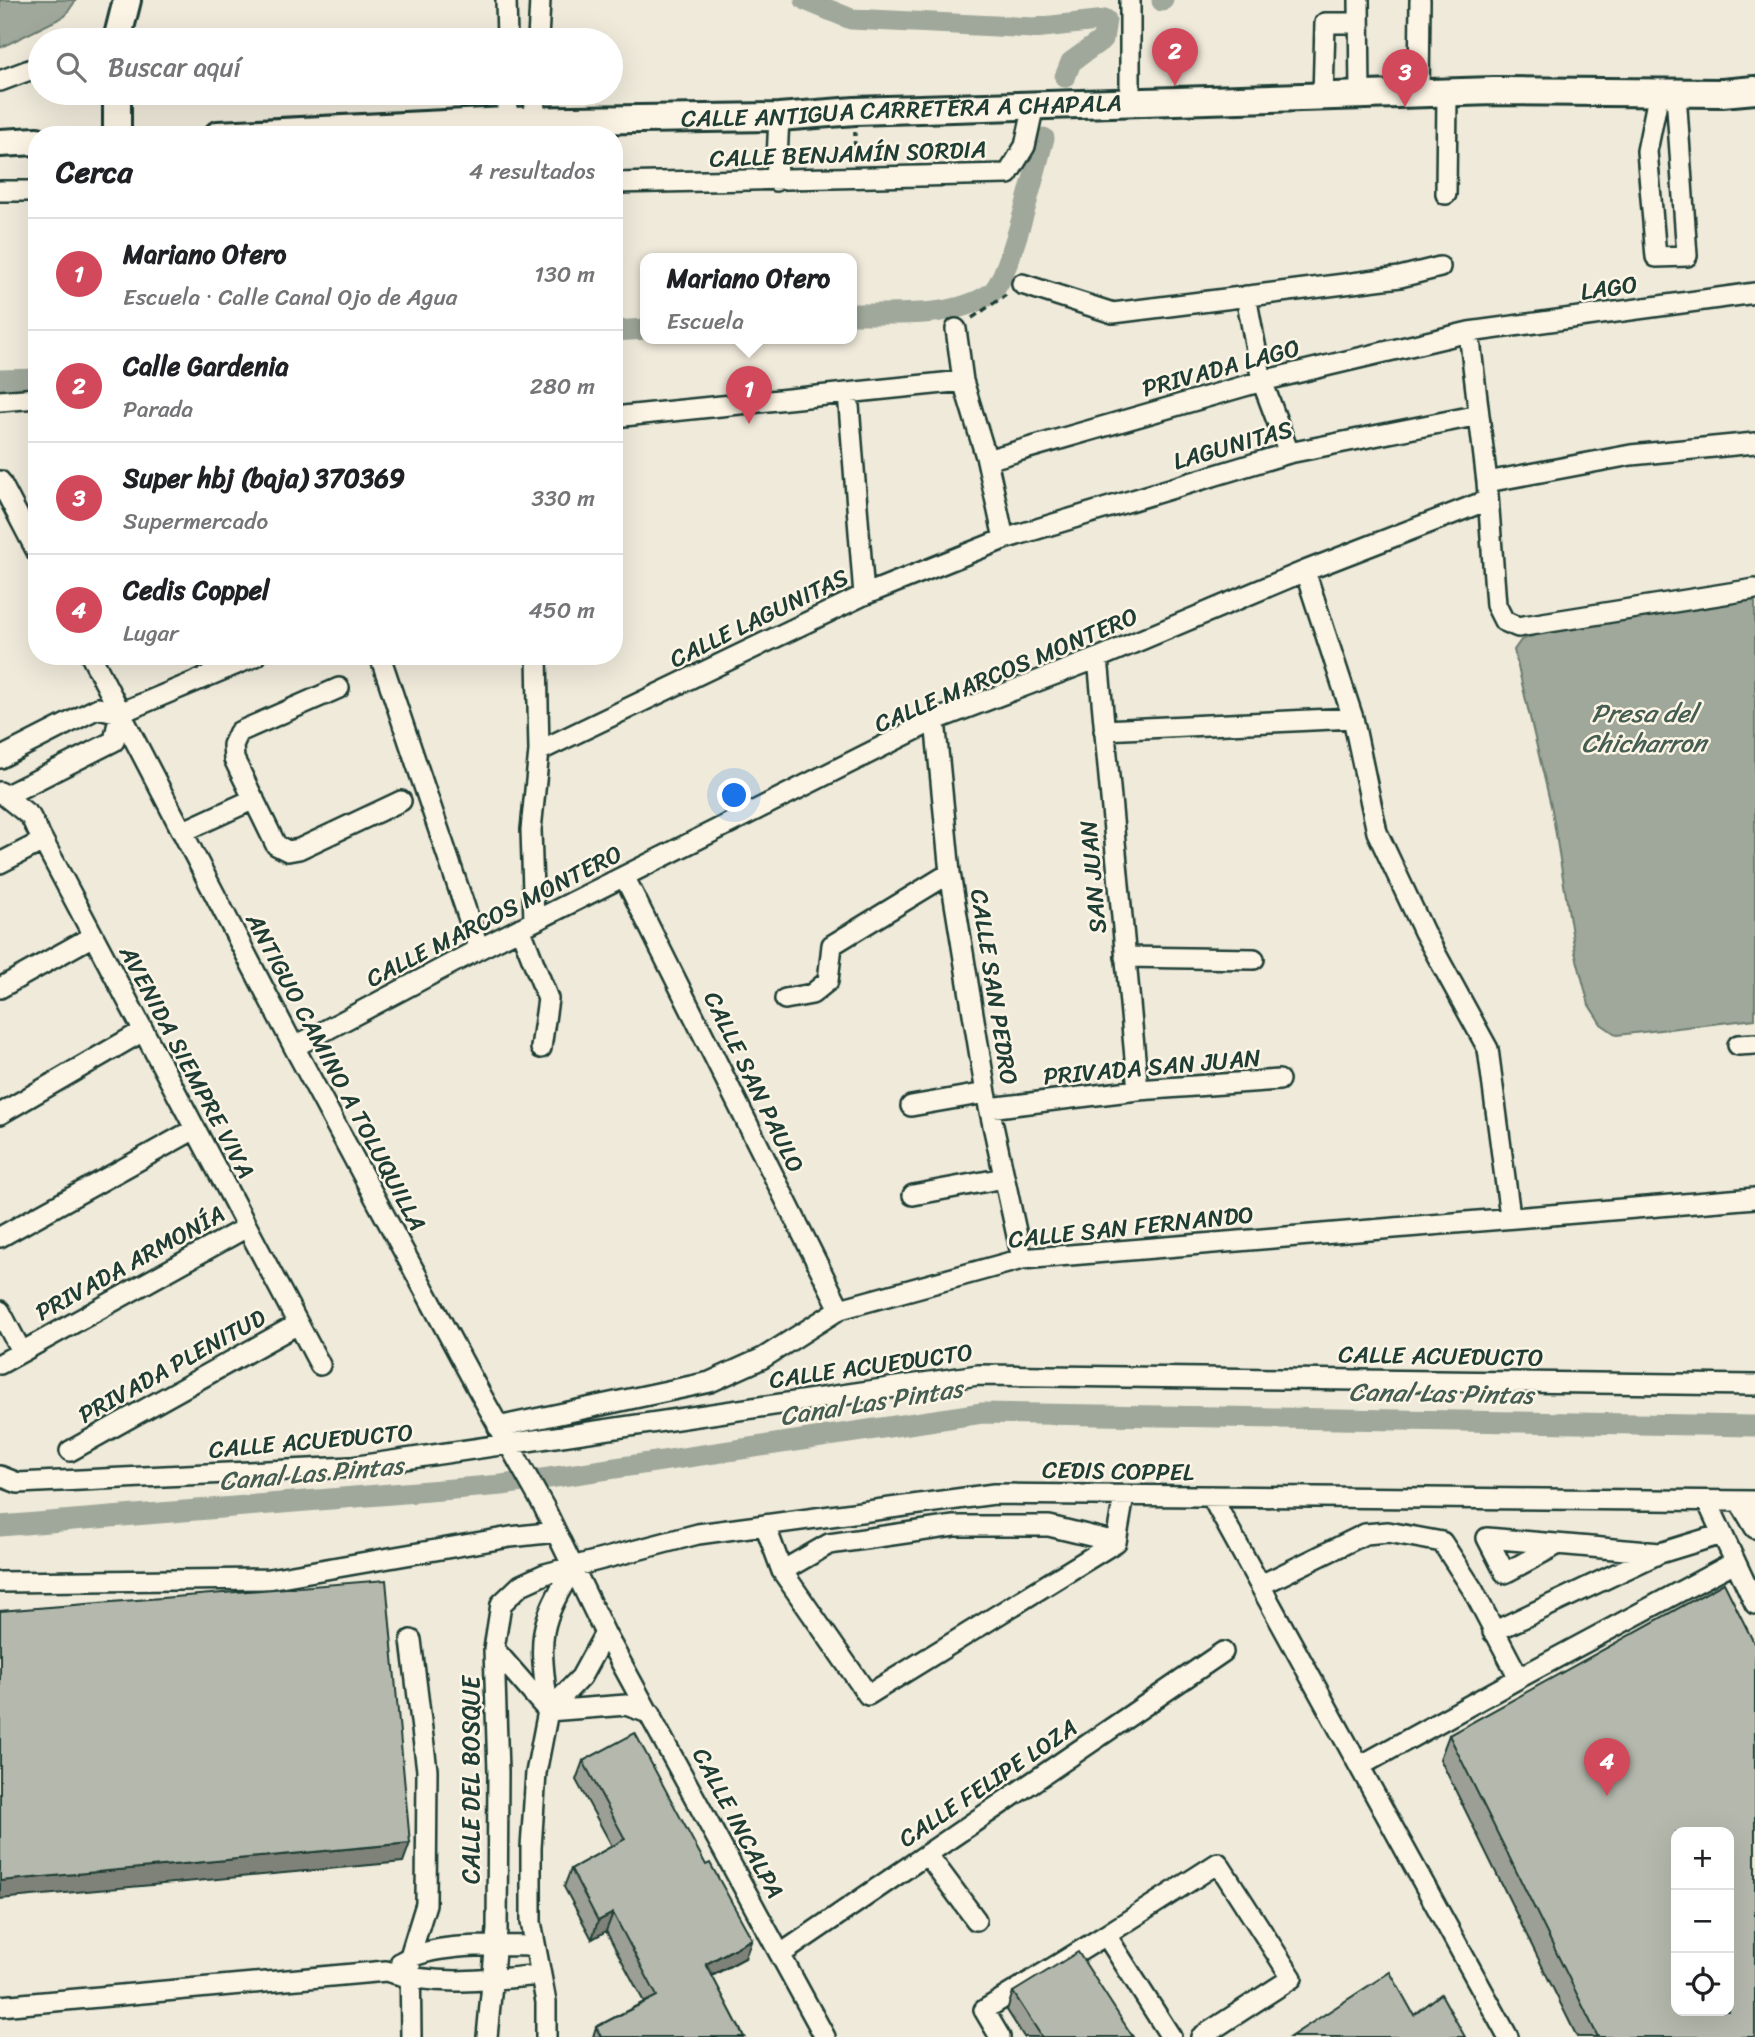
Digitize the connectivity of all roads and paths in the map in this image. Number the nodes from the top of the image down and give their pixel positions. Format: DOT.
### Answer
graph roads {
  1 [pos="127,0"];
  2 [pos="506,0"];
  3 [pos="540,0"];
  4 [pos="1130,0"];
  5 [pos="1359,0"];
  6 [pos="1420,0"];
  7 [pos="1360,23"];
  8 [pos="116,28"];
  9 [pos="507,28"];
  10 [pos="539,28"];
  11 [pos="28,70"];
  12 [pos="0,81"];
  13 [pos="1755,90"];
  14 [pos="1447,93"];
  15 [pos="1668,93"];
  16 [pos="1419,94"];
  17 [pos="1360,96"];
  18 [pos="1323,97"];
  19 [pos="1130,103"];
  20 [pos="117,105"];
  21 [pos="507,105"];
  22 [pos="536,105"];
  23 [pos="1034,105"];
  24 [pos="855,111"];
  25 [pos="779,117"];
  26 [pos="117,126"];
  27 [pos="507,126"];
  28 [pos="535,126"];
  29 [pos="579,126"];
  30 [pos="28,141"];
  31 [pos="0,143"];
  32 [pos="853,179"];
  33 [pos="776,181"];
  34 [pos="623,183"];
  35 [pos="0,191"];
  36 [pos="28,191"];
  37 [pos="1446,194"];
  38 [pos="1440,267"];
  39 [pos="1022,284"];
  40 [pos="1755,293"];
  41 [pos="1246,296"];
  42 [pos="956,329"];
  43 [pos="1469,332"];
  44 [pos="1262,380"];
  45 [pos="963,381"];
  46 [pos="848,393"];
  47 [pos="28,399"];
  48 [pos="0,401"];
  49 [pos="1479,415"];
  50 [pos="623,416"];
  51 [pos="1755,443"];
  52 [pos="1289,453"];
  53 [pos="987,460"];
  54 [pos="0,481"];
  55 [pos="1487,491"];
  56 [pos="28,535"];
  57 [pos="1003,539"];
  58 [pos="1306,570"];
  59 [pos="1755,589"];
  60 [pos="863,595"];
  61 [pos="1098,658"];
  62 [pos="96,665"];
  63 [pos="235,665"];
  64 [pos="383,665"];
  65 [pos="537,665"];
  66 [pos="339,688"];
  67 [pos="121,713"];
  68 [pos="1353,718"];
  69 [pos="935,720"];
  70 [pos="1104,730"];
  71 [pos="539,751"];
  72 [pos="0,758"];
  73 [pos="3,794"];
  74 [pos="254,799"];
  75 [pos="401,802"];
  76 [pos="183,832"];
  77 [pos="43,841"];
  78 [pos="0,863"];
  79 [pos="950,873"];
  80 [pos="624,876"];
  81 [pos="527,925"];
  82 [pos="93,936"];
  83 [pos="479,949"];
  84 [pos="1125,957"];
  85 [pos="1254,959"];
  86 [pos="0,988"];
  87 [pos="785,999"];
  88 [pos="143,1031"];
  89 [pos="294,1047"];
  90 [pos="541,1048"];
  91 [pos="1279,1080"];
  92 [pos="1138,1090"];
  93 [pos="987,1100"];
  94 [pos="911,1106"];
  95 [pos="0,1114"];
  96 [pos="195,1129"];
  97 [pos="1004,1178"];
  98 [pos="913,1195"];
  99 [pos="1755,1198"];
  100 [pos="1510,1216"];
  101 [pos="247,1227"];
  102 [pos="0,1237"];
  103 [pos="1022,1259"];
  104 [pos="840,1309"];
  105 [pos="0,1311"];
  106 [pos="298,1324"];
  107 [pos="21,1351"];
  108 [pos="0,1364"];
  109 [pos="320,1365"];
  110 [pos="1755,1385"];
  111 [pos="498,1426"];
  112 [pos="509,1444"];
  113 [pos="70,1451"];
  114 [pos="0,1476"];
  115 [pos="1124,1496"];
  116 [pos="1211,1496"];
  117 [pos="1707,1501"];
  118 [pos="1747,1501"];
  119 [pos="765,1525"];
  120 [pos="1755,1528"];
  121 [pos="556,1532"];
  122 [pos="1723,1534"];
  123 [pos="1116,1542"];
  124 [pos="1555,1546"];
  125 [pos="1660,1553"];
  126 [pos="1735,1562"];
  127 [pos="573,1569"];
  128 [pos="782,1571"];
  129 [pos="0,1582"];
  130 [pos="1261,1585"];
  131 [pos="1755,1604"];
  132 [pos="1493,1632"];
  133 [pos="605,1633"];
  134 [pos="411,1640"];
  135 [pos="494,1649"];
  136 [pos="1223,1652"];
  137 [pos="1519,1678"];
  138 [pos="548,1711"];
  139 [pos="651,1714"];
  140 [pos="1360,1766"];
  141 [pos="927,1854"];
  142 [pos="976,1920"];
  143 [pos="1107,1935"];
  144 [pos="495,1946"];
  145 [pos="535,1946"];
  146 [pos="781,1954"];
  147 [pos="410,1956"];
  148 [pos="386,1970"];
  149 [pos="540,1975"];
  150 [pos="410,1979"];
  151 [pos="492,1979"];
  152 [pos="0,2006"];
  153 [pos="411,2037"];
  154 [pos="487,2037"];
  155 [pos="546,2037"];
  156 [pos="825,2037"];
  157 [pos="1000,2037"];
  158 [pos="1171,2037"];
  159 [pos="1201,2037"];
  160 [pos="1508,2037"];
  1 -- 8 [label="main road"];
  2 -- 9 [label="street"];
  3 -- 10 [label="street"];
  4 -- 19 [label="street"];
  5 -- 7 [label="street"];
  6 -- 16 [label="street"];
  7 -- 17 [label="street"];
  7 -- 18 [label="street"];
  11 -- 12 [label="street"];
  13 -- 15 [label="main road, CALLE ANTIGUA CARRETERA A CHAPALA"];
  14 -- 15 [label="main road, CALLE ANTIGUA CARRETERA A CHAPALA"];
  14 -- 16 [label="main road, CALLE ANTIGUA CARRETERA A CHAPALA"];
  14 -- 37 [label="street"];
  15 -- 15 [label="street"];
  16 -- 17 [label="main road, CALLE ANTIGUA CARRETERA A CHAPALA"];
  17 -- 18 [label="main road, CALLE ANTIGUA CARRETERA A CHAPALA"];
  18 -- 19 [label="main road, CALLE ANTIGUA CARRETERA A CHAPALA"];
  19 -- 23 [label="main road, CALLE ANTIGUA CARRETERA A CHAPALA"];
  20 -- 26 [label="main road"];
  21 -- 27 [label="street"];
  22 -- 28 [label="street"];
  23 -- 24 [label="main road, CALLE ANTIGUA CARRETERA A CHAPALA"];
  23 -- 32 [label="street, CALLE BENJAMÍN SORDIA"];
  24 -- 25 [label="main road, CALLE ANTIGUA CARRETERA A CHAPALA"];
  24 -- 32 [label="path"];
  25 -- 29 [label="main road, CALLE ANTIGUA CARRETERA A CHAPALA"];
  25 -- 33 [label="street"];
  30 -- 31 [label="main road"];
  32 -- 33 [label="street, CALLE BENJAMÍN SORDIA"];
  33 -- 34 [label="street, CALLE BENJAMÍN SORDIA"];
  35 -- 36 [label="street"];
  38 -- 41 [label="street"];
  39 -- 41 [label="street"];
  39 -- 42 [label="path"];
  40 -- 43 [label="street, LAGO"];
  41 -- 44 [label="street"];
  42 -- 45 [label="street"];
  43 -- 44 [label="street, PRIVADA LAGO"];
  43 -- 49 [label="street"];
  44 -- 52 [label="street"];
  44 -- 53 [label="street, PRIVADA LAGO"];
  45 -- 46 [label="street"];
  45 -- 53 [label="street"];
  46 -- 50 [label="street"];
  46 -- 60 [label="street"];
  47 -- 48 [label="street"];
  49 -- 52 [label="street, LAGUNITAS"];
  49 -- 55 [label="street"];
  51 -- 55 [label="street, CALLE MARCOS MONTERO"];
  52 -- 57 [label="street, LAGUNITAS"];
  53 -- 57 [label="street"];
  54 -- 56 [label="street"];
  55 -- 58 [label="street, CALLE MARCOS MONTERO"];
  55 -- 59 [label="street"];
  57 -- 60 [label="street, CALLE LAGUNITAS"];
  58 -- 61 [label="street, CALLE MARCOS MONTERO"];
  58 -- 68 [label="street"];
  60 -- 71 [label="street, CALLE LAGUNITAS"];
  61 -- 69 [label="street, CALLE MARCOS MONTERO"];
  61 -- 70 [label="street, SAN JUAN"];
  62 -- 67 [label="street, ANTIGUO CAMINO A TOLUQUILLA"];
  63 -- 67 [label="street"];
  64 -- 83 [label="street"];
  65 -- 71 [label="street"];
  66 -- 74 [label="street"];
  67 -- 72 [label="street"];
  67 -- 73 [label="street"];
  67 -- 76 [label="street, ANTIGUO CAMINO A TOLUQUILLA"];
  68 -- 70 [label="street"];
  68 -- 100 [label="street"];
  69 -- 79 [label="street, CALLE SAN PEDRO"];
  69 -- 80 [label="street, CALLE MARCOS MONTERO"];
  70 -- 84 [label="street, SAN JUAN"];
  71 -- 81 [label="street"];
  73 -- 77 [label="street, AVENIDA SIEMPRE VIVA"];
  74 -- 75 [label="street"];
  74 -- 76 [label="street"];
  76 -- 89 [label="street, ANTIGUO CAMINO A TOLUQUILLA"];
  77 -- 78 [label="street"];
  77 -- 82 [label="street, AVENIDA SIEMPRE VIVA"];
  79 -- 87 [label="street"];
  79 -- 93 [label="street, CALLE SAN PEDRO"];
  80 -- 81 [label="street, CALLE MARCOS MONTERO"];
  80 -- 104 [label="street, CALLE SAN PAULO"];
  81 -- 83 [label="street, CALLE MARCOS MONTERO"];
  81 -- 90 [label="street"];
  82 -- 86 [label="street"];
  82 -- 88 [label="street, AVENIDA SIEMPRE VIVA"];
  83 -- 89 [label="street, CALLE MARCOS MONTERO"];
  84 -- 85 [label="street"];
  84 -- 92 [label="street, SAN JUAN"];
  88 -- 95 [label="street"];
  88 -- 96 [label="street, AVENIDA SIEMPRE VIVA"];
  89 -- 111 [label="street, ANTIGUO CAMINO A TOLUQUILLA"];
  91 -- 92 [label="street, PRIVADA SAN JUAN"];
  92 -- 93 [label="street, PRIVADA SAN JUAN"];
  93 -- 94 [label="street, PRIVADA SAN JUAN"];
  93 -- 97 [label="street, CALLE SAN PEDRO"];
  96 -- 101 [label="street, AVENIDA SIEMPRE VIVA"];
  96 -- 102 [label="street"];
  97 -- 98 [label="street"];
  97 -- 103 [label="street, CALLE SAN PEDRO"];
  99 -- 100 [label="street, CALLE SAN FERNANDO"];
  100 -- 103 [label="street, CALLE SAN FERNANDO"];
  101 -- 106 [label="street, AVENIDA SIEMPRE VIVA"];
  101 -- 107 [label="street, PRIVADA ARMONÍA"];
  103 -- 104 [label="street, CALLE SAN FERNANDO"];
  104 -- 111 [label="street, CALLE SAN FERNANDO"];
  105 -- 107 [label="street"];
  106 -- 109 [label="street, AVENIDA SIEMPRE VIVA"];
  106 -- 113 [label="street, PRIVADA PLENITUD"];
  107 -- 108 [label="street, PRIVADA ARMONÍA"];
  110 -- 112 [label="street, CALLE ACUEDUCTO"];
  111 -- 112 [label="street, ANTIGUO CAMINO A TOLUQUILLA"];
  112 -- 114 [label="street, CALLE ACUEDUCTO"];
  112 -- 121 [label="street, ANTIGUO CAMINO A TOLUQUILLA"];
  115 -- 116 [label="street, CEDIS COPPEL"];
  115 -- 119 [label="street, CEDIS COPPEL"];
  115 -- 123 [label="street"];
  116 -- 117 [label="street, CEDIS COPPEL"];
  116 -- 130 [label="street"];
  117 -- 118 [label="street, CEDIS COPPEL"];
  117 -- 122 [label="street"];
  118 -- 120 [label="street"];
  119 -- 127 [label="street, CEDIS COPPEL"];
  119 -- 128 [label="street"];
  121 -- 127 [label="street"];
  121 -- 129 [label="street"];
  122 -- 125 [label="street"];
  122 -- 126 [label="street"];
  123 -- 128 [label="street"];
  123 -- 128 [label="street"];
  124 -- 125 [label="street"];
  125 -- 132 [label="street"];
  126 -- 131 [label="street"];
  126 -- 137 [label="street"];
  127 -- 133 [label="street, CALLE INCALPA"];
  127 -- 135 [label="street, CALLE DEL BOSQUE"];
  127 -- 138 [label="street"];
  130 -- 132 [label="street"];
  130 -- 140 [label="street"];
  132 -- 137 [label="street"];
  133 -- 138 [label="street"];
  133 -- 139 [label="street, CALLE INCALPA"];
  134 -- 147 [label="street"];
  135 -- 138 [label="street"];
  135 -- 144 [label="street, CALLE DEL BOSQUE"];
  136 -- 141 [label="street, CALLE FELIPE LOZA"];
  137 -- 140 [label="street"];
  138 -- 139 [label="street"];
  138 -- 145 [label="street"];
  139 -- 146 [label="street, CALLE INCALPA"];
  140 -- 160 [label="street"];
  141 -- 142 [label="street"];
  141 -- 146 [label="street, CALLE FELIPE LOZA"];
  143 -- 157 [label="street"];
  143 -- 158 [label="street"];
  143 -- 159 [label="street"];
  144 -- 145 [label="street"];
  144 -- 147 [label="street"];
  144 -- 151 [label="street, CALLE DEL BOSQUE"];
  145 -- 149 [label="street"];
  146 -- 156 [label="street, CALLE INCALPA"];
  147 -- 148 [label="street"];
  147 -- 150 [label="street"];
  148 -- 150 [label="street"];
  148 -- 152 [label="street"];
  149 -- 151 [label="street"];
  149 -- 155 [label="street"];
  150 -- 151 [label="street"];
  150 -- 153 [label="street"];
  151 -- 154 [label="street, CALLE DEL BOSQUE"];
}
